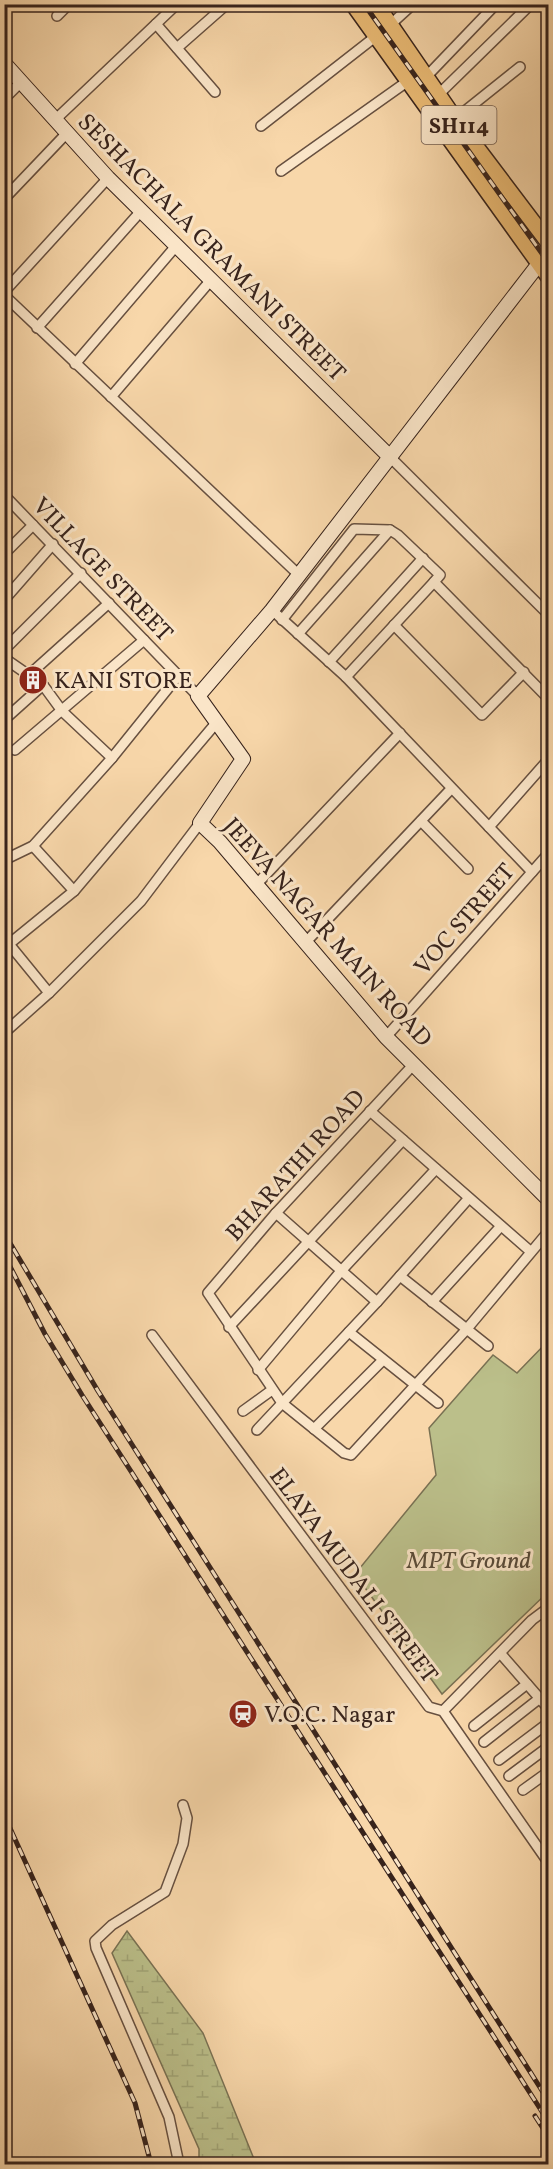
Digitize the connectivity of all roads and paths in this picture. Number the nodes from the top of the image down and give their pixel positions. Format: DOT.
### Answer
graph roads {
  1 [pos="69,4"];
  2 [pos="177,4"];
  3 [pos="227,4"];
  4 [pos="353,4"];
  5 [pos="376,4"];
  6 [pos="413,4"];
  7 [pos="496,4"];
  8 [pos="531,4"];
  9 [pos="57,16"];
  10 [pos="156,24"];
  11 [pos="390,25"];
  12 [pos="375,37"];
  13 [pos="177,48"];
  14 [pos="4,63"];
  15 [pos="520,67"];
  16 [pos="427,76"];
  17 [pos="408,81"];
  18 [pos="21,82"];
  19 [pos="215,92"];
  20 [pos="439,94"];
  21 [pos="4,99"];
  22 [pos="56,119"];
  23 [pos="455,119"];
  24 [pos="261,126"];
  25 [pos="66,134"];
  26 [pos="281,171"];
  27 [pos="108,178"];
  28 [pos="4,199"];
  29 [pos="141,212"];
  30 [pos="549,242"];
  31 [pos="176,246"];
  32 [pos="544,258"];
  33 [pos="549,276"];
  34 [pos="211,280"];
  35 [pos="4,294"];
  36 [pos="37,328"];
  37 [pos="75,364"];
  38 [pos="111,398"];
  39 [pos="391,458"];
  40 [pos="4,495"];
  41 [pos="33,525"];
  42 [pos="390,530"];
  43 [pos="53,544"];
  44 [pos="4,554"];
  45 [pos="423,558"];
  46 [pos="81,573"];
  47 [pos="299,575"];
  48 [pos="434,582"];
  49 [pos="4,600"];
  50 [pos="109,603"];
  51 [pos="549,614"];
  52 [pos="277,615"];
  53 [pos="394,625"];
  54 [pos="298,634"];
  55 [pos="144,640"];
  56 [pos="4,650"];
  57 [pos="4,658"];
  58 [pos="329,662"];
  59 [pos="524,672"];
  60 [pos="30,674"];
  61 [pos="178,676"];
  62 [pos="346,677"];
  63 [pos="43,685"];
  64 [pos="198,696"];
  65 [pos="549,698"];
  66 [pos="62,711"];
  67 [pos="4,720"];
  68 [pos="217,722"];
  69 [pos="400,733"];
  70 [pos="15,750"];
  71 [pos="112,758"];
  72 [pos="549,760"];
  73 [pos="451,789"];
  74 [pos="421,821"];
  75 [pos="200,824"];
  76 [pos="489,827"];
  77 [pos="33,846"];
  78 [pos="549,854"];
  79 [pos="4,860"];
  80 [pos="468,869"];
  81 [pos="532,872"];
  82 [pos="255,886"];
  83 [pos="74,891"];
  84 [pos="305,943"];
  85 [pos="50,993"];
  86 [pos="4,1033"];
  87 [pos="386,1037"];
  88 [pos="414,1064"];
  89 [pos="370,1111"];
  90 [pos="403,1140"];
  91 [pos="436,1169"];
  92 [pos="469,1198"];
  93 [pos="549,1199"];
  94 [pos="276,1213"];
  95 [pos="501,1226"];
  96 [pos="549,1232"];
  97 [pos="308,1241"];
  98 [pos="530,1251"];
  99 [pos="341,1271"];
  100 [pos="400,1276"];
  101 [pos="377,1302"];
  102 [pos="432,1302"];
  103 [pos="229,1327"];
  104 [pos="465,1330"];
  105 [pos="349,1332"];
  106 [pos="152,1335"];
  107 [pos="488,1346"];
  108 [pos="382,1361"];
  109 [pos="258,1370"];
  110 [pos="413,1384"];
  111 [pos="273,1390"];
  112 [pos="438,1402"];
  113 [pos="282,1403"];
  114 [pos="243,1411"];
  115 [pos="314,1429"];
  116 [pos="257,1430"];
  117 [pos="549,1608"];
  118 [pos="501,1654"];
  119 [pos="527,1684"];
  120 [pos="540,1698"];
  121 [pos="549,1708"];
  122 [pos="443,1712"];
  123 [pos="549,1723"];
  124 [pos="474,1726"];
  125 [pos="484,1742"];
  126 [pos="549,1747"];
  127 [pos="499,1760"];
  128 [pos="549,1772"];
  129 [pos="509,1776"];
  130 [pos="523,1790"];
  131 [pos="183,1805"];
  132 [pos="549,1862"];
  133 [pos="179,2164"];
  1 -- 9 [label="street"];
  2 -- 10 [label="street"];
  3 -- 13 [label="street"];
  4 -- 12 [label="main road, SH114"];
  5 -- 11 [label="main road, SH114"];
  6 -- 11 [label="street"];
  7 -- 16 [label="street"];
  8 -- 20 [label="street"];
  10 -- 13 [label="street"];
  10 -- 22 [label="street"];
  11 -- 16 [label="main road, SH114"];
  12 -- 17 [label="main road, SH114"];
  12 -- 24 [label="street"];
  13 -- 19 [label="street"];
  14 -- 18 [label="street, SESHACHALA GRAMANI STREET"];
  15 -- 23 [label="street"];
  16 -- 20 [label="main road, SH114"];
  17 -- 26 [label="street"];
  17 -- 32 [label="main road, SH114"];
  18 -- 21 [label="street"];
  18 -- 22 [label="street, SESHACHALA GRAMANI STREET"];
  20 -- 23 [label="main road, SH114"];
  22 -- 25 [label="street, SESHACHALA GRAMANI STREET"];
  23 -- 30 [label="main road, SH114"];
  25 -- 27 [label="street, SESHACHALA GRAMANI STREET"];
  25 -- 28 [label="street"];
  27 -- 29 [label="street, SESHACHALA GRAMANI STREET"];
  27 -- 35 [label="street"];
  29 -- 31 [label="street, SESHACHALA GRAMANI STREET"];
  29 -- 36 [label="street"];
  31 -- 34 [label="street, SESHACHALA GRAMANI STREET"];
  31 -- 37 [label="street"];
  32 -- 33 [label="main road, SH114"];
  32 -- 39 [label="street"];
  34 -- 38 [label="street"];
  34 -- 39 [label="street, SESHACHALA GRAMANI STREET"];
  35 -- 36 [label="street"];
  36 -- 37 [label="street"];
  37 -- 38 [label="street"];
  38 -- 47 [label="street"];
  39 -- 47 [label="street"];
  39 -- 51 [label="street"];
  40 -- 41 [label="street, VILLAGE STREET"];
  41 -- 43 [label="street, VILLAGE STREET"];
  41 -- 44 [label="street"];
  42 -- 45 [label="street"];
  42 -- 52 [label="street"];
  42 -- 54 [label="street"];
  43 -- 46 [label="street, VILLAGE STREET"];
  43 -- 49 [label="street"];
  45 -- 48 [label="street"];
  45 -- 58 [label="street"];
  46 -- 50 [label="street, VILLAGE STREET"];
  46 -- 56 [label="street"];
  47 -- 52 [label="street"];
  48 -- 53 [label="street"];
  48 -- 59 [label="street"];
  50 -- 55 [label="street, VILLAGE STREET"];
  50 -- 60 [label="street"];
  52 -- 54 [label="street"];
  52 -- 64 [label="street"];
  53 -- 59 [label="street"];
  53 -- 62 [label="street"];
  54 -- 58 [label="street"];
  55 -- 61 [label="street, VILLAGE STREET"];
  55 -- 66 [label="street"];
  57 -- 60 [label="street"];
  58 -- 62 [label="street"];
  59 -- 65 [label="street"];
  60 -- 63 [label="street"];
  61 -- 64 [label="street, VILLAGE STREET"];
  61 -- 71 [label="street"];
  62 -- 69 [label="street"];
  63 -- 66 [label="street"];
  63 -- 67 [label="street"];
  64 -- 68 [label="street"];
  66 -- 70 [label="street"];
  66 -- 71 [label="street"];
  68 -- 75 [label="street"];
  68 -- 83 [label="street"];
  69 -- 73 [label="street"];
  69 -- 82 [label="street"];
  71 -- 77 [label="street"];
  72 -- 76 [label="street"];
  73 -- 74 [label="street"];
  73 -- 76 [label="street"];
  74 -- 80 [label="street"];
  74 -- 84 [label="street"];
  75 -- 82 [label="street, JEEVA NAGAR MAIN ROAD"];
  75 -- 85 [label="street"];
  76 -- 81 [label="street"];
  77 -- 79 [label="street"];
  77 -- 83 [label="street"];
  78 -- 81 [label="street, VOC STREET"];
  81 -- 87 [label="street, VOC STREET"];
  82 -- 84 [label="street, JEEVA NAGAR MAIN ROAD"];
  83 -- 85 [label="street"];
  84 -- 87 [label="street, JEEVA NAGAR MAIN ROAD"];
  85 -- 86 [label="street"];
  87 -- 88 [label="street, JEEVA NAGAR MAIN ROAD"];
  88 -- 89 [label="street, BHARATHI ROAD"];
  88 -- 93 [label="street, JEEVA NAGAR MAIN ROAD"];
  89 -- 90 [label="street"];
  89 -- 94 [label="street, BHARATHI ROAD"];
  90 -- 91 [label="street"];
  90 -- 97 [label="street"];
  91 -- 92 [label="street"];
  91 -- 99 [label="street"];
  92 -- 95 [label="street"];
  92 -- 100 [label="street"];
  94 -- 97 [label="street"];
  94 -- 103 [label="street, BHARATHI ROAD"];
  95 -- 98 [label="street"];
  95 -- 102 [label="street"];
  96 -- 98 [label="street"];
  97 -- 99 [label="street"];
  97 -- 103 [label="street"];
  98 -- 104 [label="street"];
  99 -- 101 [label="street"];
  99 -- 109 [label="street"];
  100 -- 101 [label="street"];
  100 -- 102 [label="street"];
  101 -- 105 [label="street"];
  102 -- 104 [label="street"];
  103 -- 109 [label="street"];
  104 -- 107 [label="street"];
  104 -- 110 [label="street"];
  105 -- 108 [label="street"];
  105 -- 113 [label="street"];
  106 -- 122 [label="street, ELAYA MUDALI STREET"];
  108 -- 110 [label="street"];
  108 -- 115 [label="street"];
  109 -- 111 [label="street"];
  110 -- 112 [label="street"];
  110 -- 115 [label="street"];
  111 -- 113 [label="street"];
  111 -- 114 [label="street"];
  113 -- 115 [label="street"];
  113 -- 116 [label="street"];
  117 -- 118 [label="street"];
  118 -- 119 [label="street"];
  118 -- 122 [label="street"];
  119 -- 120 [label="street"];
  119 -- 124 [label="street"];
  120 -- 121 [label="street"];
  120 -- 125 [label="street"];
  122 -- 132 [label="street, ELAYA MUDALI STREET"];
  123 -- 127 [label="street"];
  126 -- 129 [label="street"];
  128 -- 130 [label="street"];
  131 -- 133 [label="street"];
}
